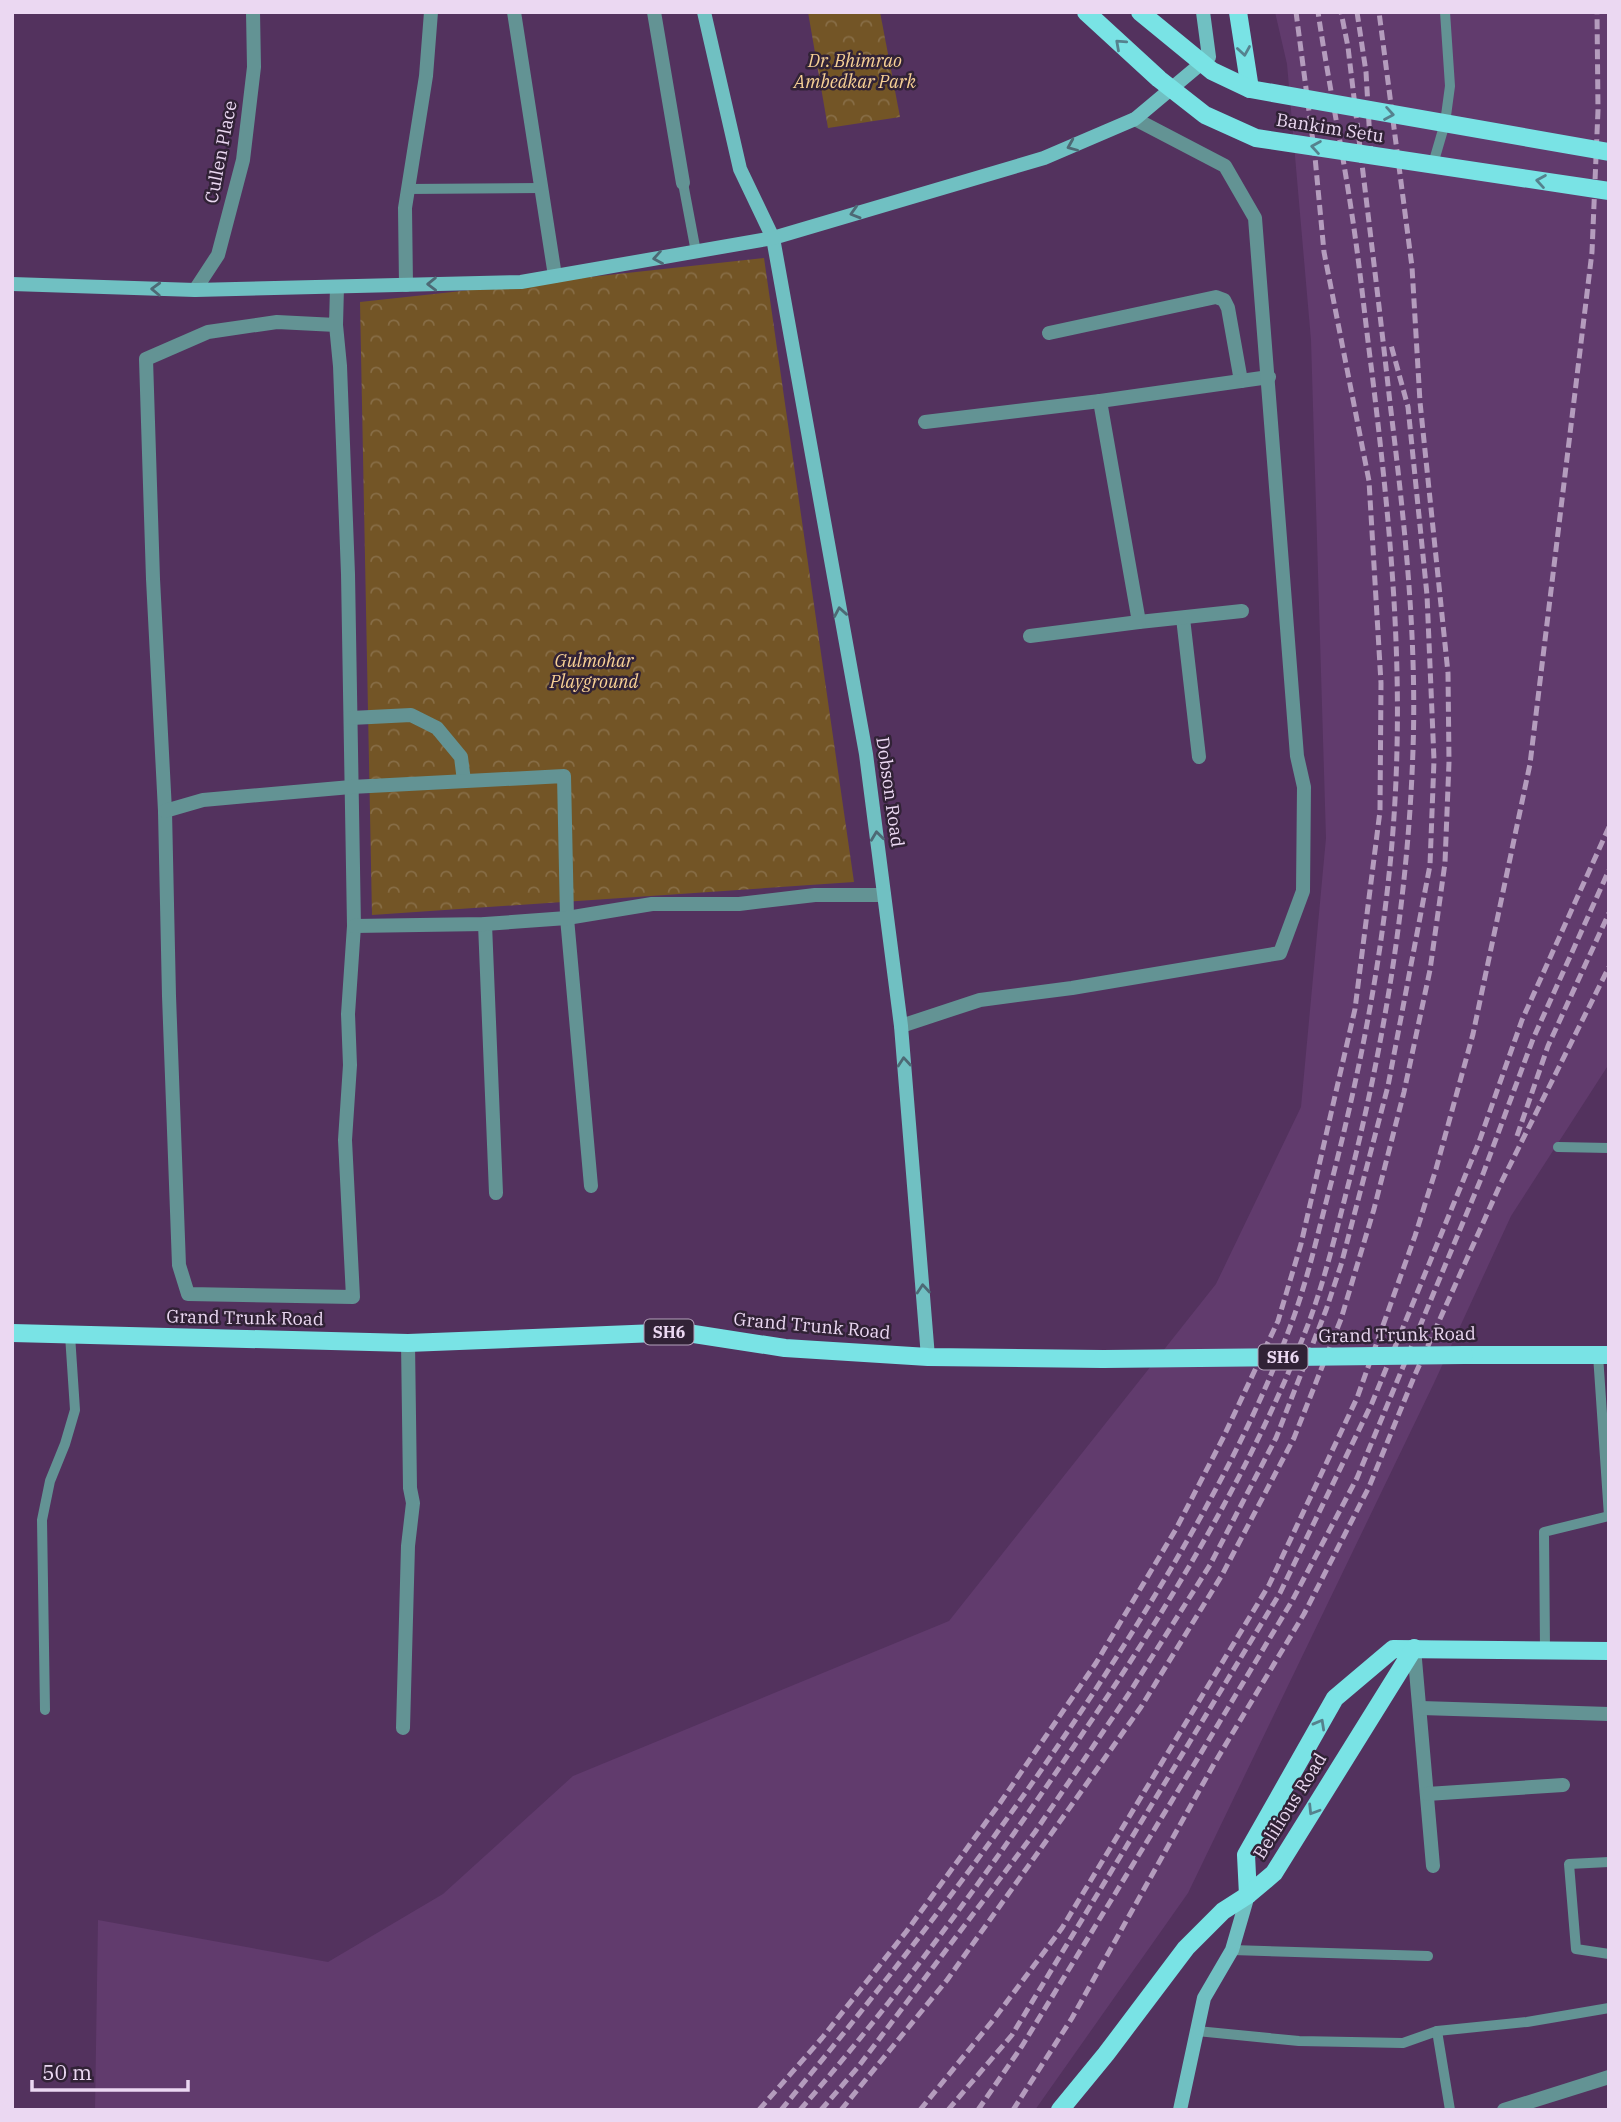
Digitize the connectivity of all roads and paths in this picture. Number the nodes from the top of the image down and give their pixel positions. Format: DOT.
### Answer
graph roads {
  1 [pos="253,12"];
  2 [pos="431,12"];
  3 [pos="514,12"];
  4 [pos="654,12"];
  5 [pos="704,12"];
  6 [pos="1086,12"];
  7 [pos="1140,12"];
  8 [pos="1203,12"];
  9 [pos="1238,12"];
  10 [pos="1445,12"];
  11 [pos="1250,89"];
  12 [pos="1135,119"];
  13 [pos="1445,123"];
  14 [pos="1609,152"];
  15 [pos="1433,164"];
  16 [pos="683,183"];
  17 [pos="541,188"];
  18 [pos="408,189"];
  19 [pos="1609,191"];
  20 [pos="773,238"];
  21 [pos="696,252"];
  22 [pos="555,276"];
  23 [pos="12,284"];
  24 [pos="406,285"];
  25 [pos="337,287"];
  26 [pos="195,290"];
  27 [pos="336,324"];
  28 [pos="1049,333"];
  29 [pos="1269,377"];
  30 [pos="1241,381"];
  31 [pos="1100,401"];
  32 [pos="925,422"];
  33 [pos="1242,611"];
  34 [pos="1183,618"];
  35 [pos="1139,622"];
  36 [pos="1030,636"];
  37 [pos="351,718"];
  38 [pos="1199,757"];
  39 [pos="464,781"];
  40 [pos="351,787"];
  41 [pos="165,811"];
  42 [pos="884,895"];
  43 [pos="567,918"];
  44 [pos="485,924"];
  45 [pos="354,926"];
  46 [pos="901,1026"];
  47 [pos="1558,1147"];
  48 [pos="1609,1148"];
  49 [pos="591,1186"];
  50 [pos="496,1193"];
  51 [pos="12,1334"];
  52 [pos="69,1335"];
  53 [pos="408,1342"];
  54 [pos="1603,1355"];
  55 [pos="928,1357"];
  56 [pos="1609,1516"];
  57 [pos="1414,1648"];
  58 [pos="1545,1650"];
  59 [pos="1609,1651"];
  60 [pos="1421,1708"];
  61 [pos="45,1710"];
  62 [pos="1609,1714"];
  63 [pos="403,1728"];
  64 [pos="1563,1785"];
  65 [pos="1427,1794"];
  66 [pos="1609,1862"];
  67 [pos="1433,1866"];
  68 [pos="1248,1895"];
  69 [pos="1233,1950"];
  70 [pos="1609,1954"];
  71 [pos="1428,1956"];
  72 [pos="1609,2008"];
  73 [pos="1197,2031"];
  74 [pos="1437,2031"];
  75 [pos="1609,2077"];
  76 [pos="1060,2110"];
  77 [pos="1180,2110"];
  78 [pos="1450,2110"];
  79 [pos="1504,2110"];
  1 -- 26 [label="street, Cullen Place"];
  2 -- 18 [label="street"];
  3 -- 17 [label="street"];
  4 -- 16 [label="street"];
  5 -- 20 [label="main road, Dobson Road"];
  15 -- 6 [label="main road, Bankim Setu, one-way, bridge"];
  7 -- 11 [label="main road, Bankim Setu, bridge"];
  8 -- 12 [label="main road"];
  9 -- 11 [label="main road, one-way"];
  10 -- 13 [label="lane"];
  11 -- 13 [label="main road, Bankim Setu, one-way, bridge"];
  12 -- 20 [label="main road, one-way"];
  12 -- 29 [label="street"];
  13 -- 14 [label="main road, Bankim Setu, bridge"];
  13 -- 15 [label="lane"];
  19 -- 15 [label="main road, Bankim Setu, one-way, bridge"];
  16 -- 21 [label="lane"];
  17 -- 18 [label="lane"];
  17 -- 22 [label="street"];
  18 -- 24 [label="street"];
  20 -- 21 [label="main road"];
  42 -- 20 [label="main road, Dobson Road, one-way"];
  21 -- 22 [label="main road, one-way"];
  22 -- 24 [label="main road, one-way"];
  26 -- 23 [label="main road, one-way"];
  24 -- 25 [label="main road"];
  25 -- 26 [label="main road"];
  25 -- 27 [label="street"];
  27 -- 37 [label="street"];
  27 -- 41 [label="street"];
  28 -- 30 [label="street"];
  29 -- 30 [label="street"];
  29 -- 46 [label="street"];
  30 -- 31 [label="street"];
  31 -- 32 [label="street"];
  31 -- 35 [label="street"];
  33 -- 34 [label="street"];
  34 -- 35 [label="street"];
  34 -- 38 [label="street"];
  35 -- 36 [label="street"];
  37 -- 39 [label="street"];
  37 -- 40 [label="street"];
  39 -- 40 [label="street"];
  39 -- 43 [label="street"];
  40 -- 41 [label="street"];
  40 -- 45 [label="street"];
  41 -- 45 [label="street"];
  42 -- 43 [label="street"];
  42 -- 46 [label="main road, Dobson Road"];
  43 -- 44 [label="street"];
  43 -- 49 [label="street"];
  44 -- 45 [label="street"];
  44 -- 50 [label="street"];
  55 -- 46 [label="main road, Dobson Road, one-way"];
  47 -- 48 [label="lane"];
  51 -- 52 [label="main road, Grand Trunk Road / SH6"];
  52 -- 53 [label="main road, Grand Trunk Road / SH6"];
  52 -- 61 [label="lane"];
  53 -- 55 [label="main road, Grand Trunk Road / SH6"];
  53 -- 63 [label="street"];
  54 -- 55 [label="main road, Grand Trunk Road / SH6, bridge"];
  54 -- 56 [label="lane"];
  56 -- 58 [label="lane"];
  57 -- 58 [label="main road"];
  57 -- 60 [label="street"];
  57 -- 68 [label="main road, Belilious Road, one-way"];
  68 -- 57 [label="main road, one-way"];
  58 -- 59 [label="main road"];
  60 -- 62 [label="street"];
  60 -- 65 [label="street"];
  64 -- 65 [label="street"];
  65 -- 67 [label="street"];
  66 -- 70 [label="lane"];
  68 -- 69 [label="main road"];
  68 -- 76 [label="main road, Belilious Road"];
  69 -- 71 [label="lane"];
  69 -- 73 [label="main road"];
  72 -- 74 [label="lane"];
  73 -- 74 [label="lane"];
  73 -- 77 [label="main road"];
  74 -- 78 [label="lane"];
  75 -- 79 [label="street"];
}
